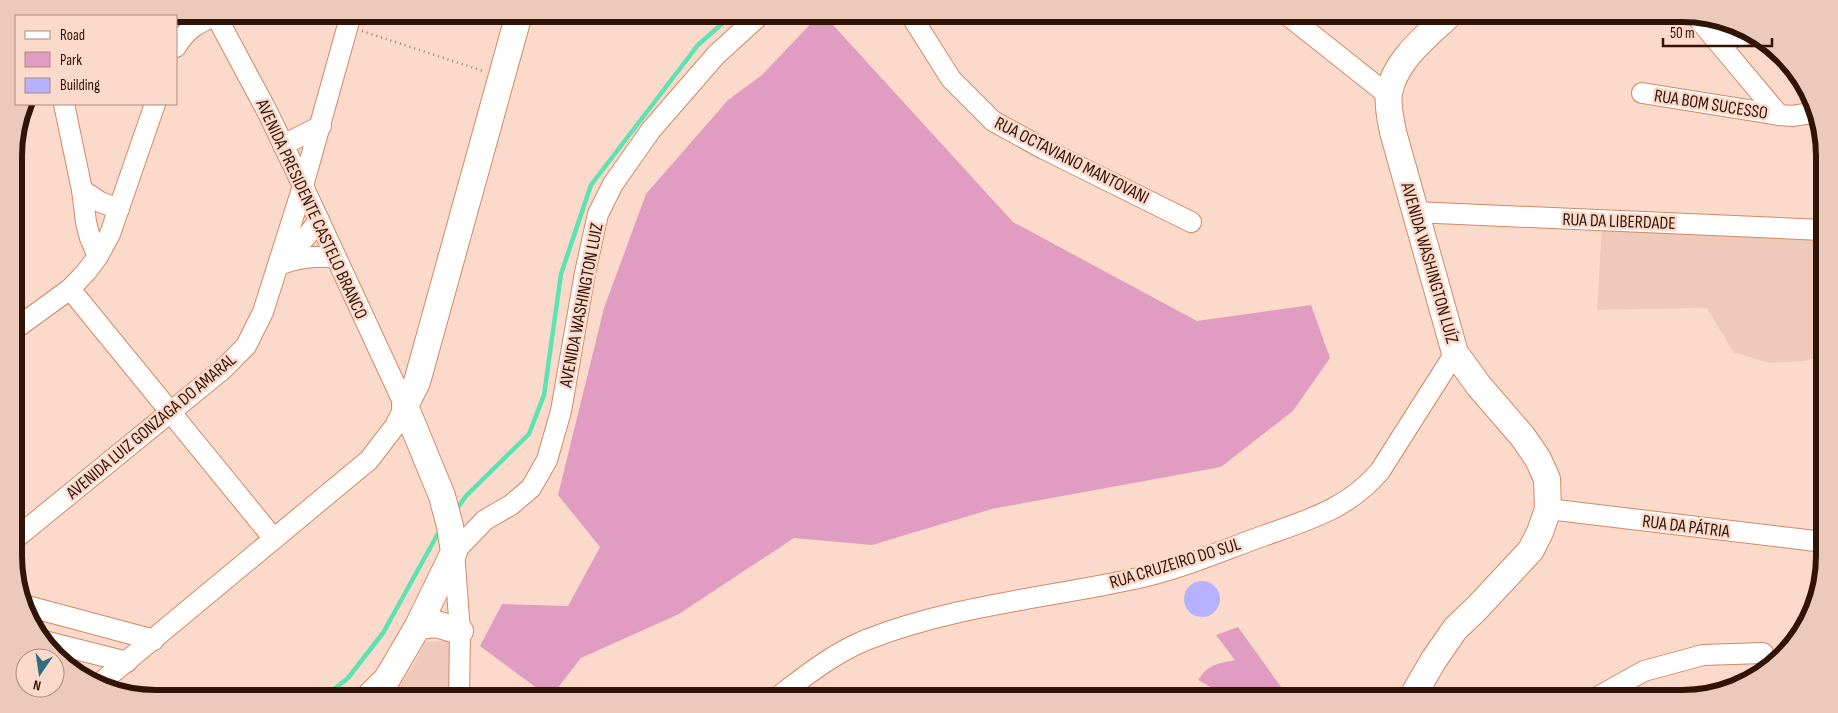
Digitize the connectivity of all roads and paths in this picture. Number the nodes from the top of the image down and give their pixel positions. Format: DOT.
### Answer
graph roads {
  1 [pos="915,22"];
  2 [pos="1296,22"];
  3 [pos="1442,22"];
  4 [pos="200,23"];
  5 [pos="220,23"];
  6 [pos="348,23"];
  7 [pos="357,23"];
  8 [pos="516,23"];
  9 [pos="752,23"];
  10 [pos="1703,24"];
  11 [pos="1740,36"];
  12 [pos="1718,42"];
  13 [pos="178,43"];
  14 [pos="501,77"];
  15 [pos="1642,93"];
  16 [pos="1388,95"];
  17 [pos="64,105"];
  18 [pos="155,105"];
  19 [pos="1808,114"];
  20 [pos="1779,115"];
  21 [pos="321,126"];
  22 [pos="283,145"];
  23 [pos="303,186"];
  24 [pos="82,190"];
  25 [pos="119,209"];
  26 [pos="1414,212"];
  27 [pos="319,220"];
  28 [pos="1191,222"];
  29 [pos="1816,230"];
  30 [pos="98,256"];
  31 [pos="336,258"];
  32 [pos="279,267"];
  33 [pos="70,289"];
  34 [pos="23,323"];
  35 [pos="1455,353"];
  36 [pos="405,406"];
  37 [pos="169,412"];
  38 [pos="1548,509"];
  39 [pos="22,533"];
  40 [pos="274,539"];
  41 [pos="1816,541"];
  42 [pos="454,552"];
  43 [pos="33,608"];
  44 [pos="418,626"];
  45 [pos="460,631"];
  46 [pos="154,640"];
  47 [pos="55,644"];
  48 [pos="1763,653"];
  49 [pos="126,662"];
  50 [pos="104,680"];
  51 [pos="377,690"];
  52 [pos="459,690"];
  53 [pos="787,690"];
  54 [pos="1416,690"];
  55 [pos="1611,690"];
  1 -- 28 [label="street, RUA OCTAVIANO MANTOVANI"];
  2 -- 16 [label="street"];
  3 -- 16 [label="main road, AVENIDA WASHINGTON LUÍZ"];
  4 -- 13 [label="street"];
  5 -- 22 [label="street, AVENIDA PRESIDENTE CASTELO BRANCO"];
  6 -- 21 [label="street, AVENIDA LUIZ GONZAGA DO AMARAL"];
  7 -- 14 [label="path"];
  8 -- 14 [label="main road"];
  9 -- 42 [label="street, AVENIDA WASHINGTON LUIZ"];
  10 -- 12 [label="street"];
  11 -- 12 [label="street"];
  12 -- 20 [label="street"];
  14 -- 36 [label="main road"];
  15 -- 20 [label="street, RUA BOM SUCESSO"];
  16 -- 26 [label="main road, AVENIDA WASHINGTON LUÍZ"];
  17 -- 24 [label="street"];
  18 -- 25 [label="street"];
  19 -- 20 [label="street, RUA BOM SUCESSO"];
  21 -- 22 [label="street"];
  21 -- 23 [label="street, AVENIDA LUIZ GONZAGA DO AMARAL"];
  22 -- 23 [label="street, AVENIDA PRESIDENTE CASTELO BRANCO"];
  23 -- 27 [label="street, AVENIDA PRESIDENTE CASTELO BRANCO"];
  23 -- 32 [label="street, AVENIDA LUIZ GONZAGA DO AMARAL"];
  24 -- 25 [label="street"];
  24 -- 30 [label="street"];
  25 -- 30 [label="street"];
  26 -- 29 [label="street, RUA DA LIBERDADE"];
  26 -- 35 [label="main road, AVENIDA WASHINGTON LUÍZ"];
  27 -- 31 [label="street, AVENIDA PRESIDENTE CASTELO BRANCO"];
  27 -- 32 [label="street, AVENIDA LUIZ GONZAGA DO AMARAL"];
  30 -- 33 [label="street"];
  31 -- 32 [label="street"];
  31 -- 36 [label="street, AVENIDA PRESIDENTE CASTELO BRANCO"];
  32 -- 37 [label="street, AVENIDA LUIZ GONZAGA DO AMARAL"];
  33 -- 34 [label="street"];
  33 -- 37 [label="street"];
  35 -- 38 [label="main road, AVENIDA WASHINGTON LUÍZ"];
  35 -- 53 [label="street, RUA CRUZEIRO DO SUL"];
  36 -- 40 [label="street"];
  36 -- 42 [label="main road"];
  37 -- 39 [label="street, AVENIDA LUIZ GONZAGA DO AMARAL"];
  37 -- 40 [label="street"];
  38 -- 41 [label="street, RUA DA PÁTRIA"];
  38 -- 54 [label="main road, AVENIDA WASHINGTON LUÍZ"];
  40 -- 46 [label="street"];
  42 -- 44 [label="main road"];
  42 -- 45 [label="street"];
  43 -- 46 [label="street"];
  44 -- 45 [label="main road"];
  44 -- 51 [label="main road"];
  45 -- 52 [label="street"];
  46 -- 49 [label="street"];
  47 -- 49 [label="street"];
  48 -- 55 [label="street"];
  49 -- 50 [label="street"];
}
